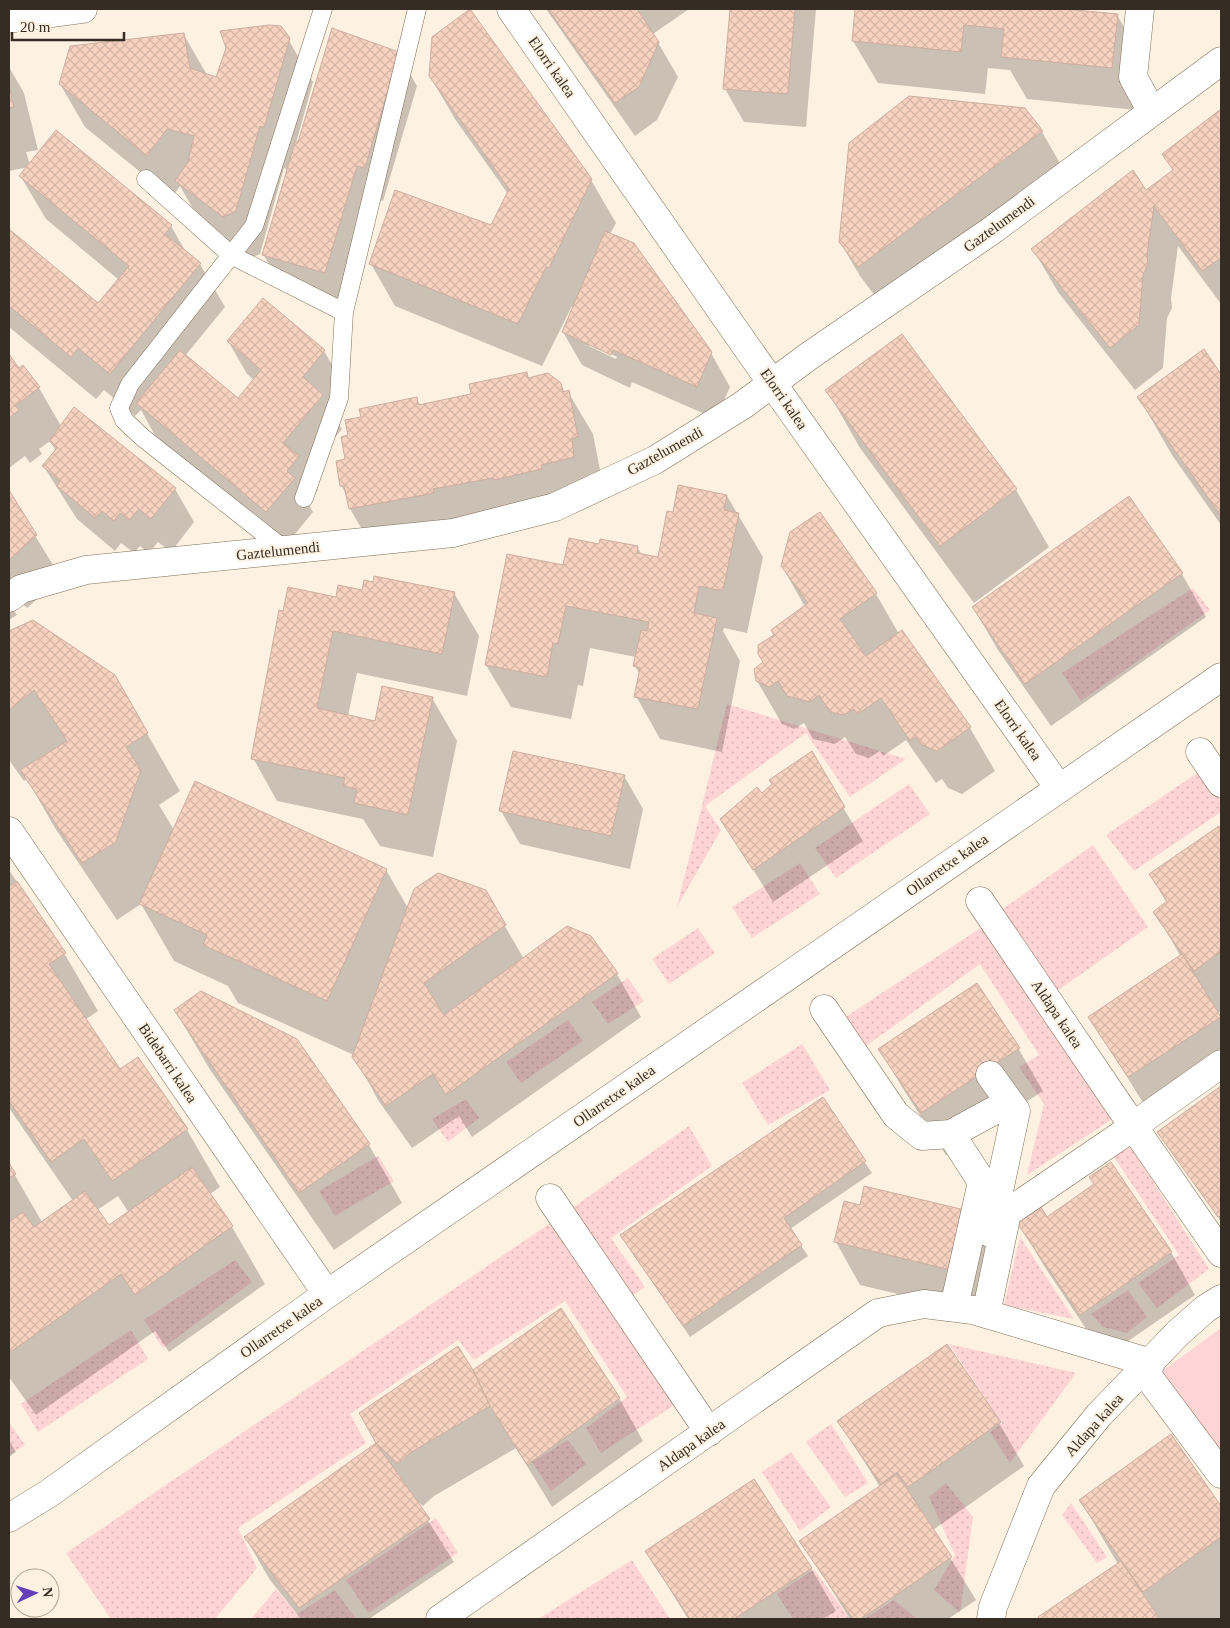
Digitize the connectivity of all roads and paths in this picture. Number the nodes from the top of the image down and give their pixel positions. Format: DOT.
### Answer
graph roads {
  1 [pos="83,9"];
  2 [pos="323,9"];
  3 [pos="417,9"];
  4 [pos="511,9"];
  5 [pos="1140,9"];
  6 [pos="9,19"];
  7 [pos="1221,61"];
  8 [pos="1152,112"];
  9 [pos="146,179"];
  10 [pos="231,255"];
  11 [pos="344,312"];
  12 [pos="772,383"];
  13 [pos="304,498"];
  14 [pos="285,550"];
  15 [pos="9,598"];
  16 [pos="1221,677"];
  17 [pos="1200,752"];
  18 [pos="1221,783"];
  19 [pos="1059,788"];
  20 [pos="9,831"];
  21 [pos="980,901"];
  22 [pos="824,1009"];
  23 [pos="1221,1064"];
  24 [pos="990,1075"];
  25 [pos="995,1110"];
  26 [pos="1133,1127"];
  27 [pos="951,1134"];
  28 [pos="550,1198"];
  29 [pos="1221,1254"];
  30 [pos="327,1294"];
  31 [pos="1221,1299"];
  32 [pos="971,1310"];
  33 [pos="1148,1367"];
  34 [pos="709,1432"];
  35 [pos="1221,1474"];
  36 [pos="9,1518"];
  37 [pos="440,1619"];
  38 [pos="990,1619"];
  1 -- 6 [label="street"];
  2 -- 10 [label="lane"];
  3 -- 11 [label="lane"];
  4 -- 12 [label="street, Elorri kalea"];
  5 -- 8 [label="street"];
  7 -- 8 [label="street, Gaztelumendi"];
  8 -- 12 [label="street, Gaztelumendi"];
  9 -- 10 [label="lane"];
  10 -- 11 [label="lane"];
  10 -- 14 [label="lane"];
  11 -- 13 [label="lane"];
  12 -- 14 [label="street, Gaztelumendi"];
  12 -- 19 [label="street, Elorri kalea"];
  14 -- 15 [label="street, Gaztelumendi"];
  16 -- 19 [label="street, Ollarretxe kalea"];
  17 -- 18 [label="street"];
  19 -- 30 [label="street, Ollarretxe kalea"];
  20 -- 30 [label="street, Bidebarri kalea"];
  21 -- 26 [label="street, Aldapa kalea"];
  22 -- 27 [label="street"];
  23 -- 26 [label="street"];
  24 -- 32 [label="street"];
  25 -- 27 [label="street"];
  26 -- 29 [label="street, Aldapa kalea"];
  26 -- 32 [label="street"];
  27 -- 32 [label="street"];
  28 -- 34 [label="street"];
  30 -- 36 [label="street, Ollarretxe kalea"];
  31 -- 33 [label="street, Aldapa kalea"];
  32 -- 33 [label="street, Aldapa kalea"];
  32 -- 34 [label="street, Aldapa kalea"];
  33 -- 35 [label="street"];
  33 -- 38 [label="street, Aldapa kalea"];
  34 -- 37 [label="street, Aldapa kalea"];
}
